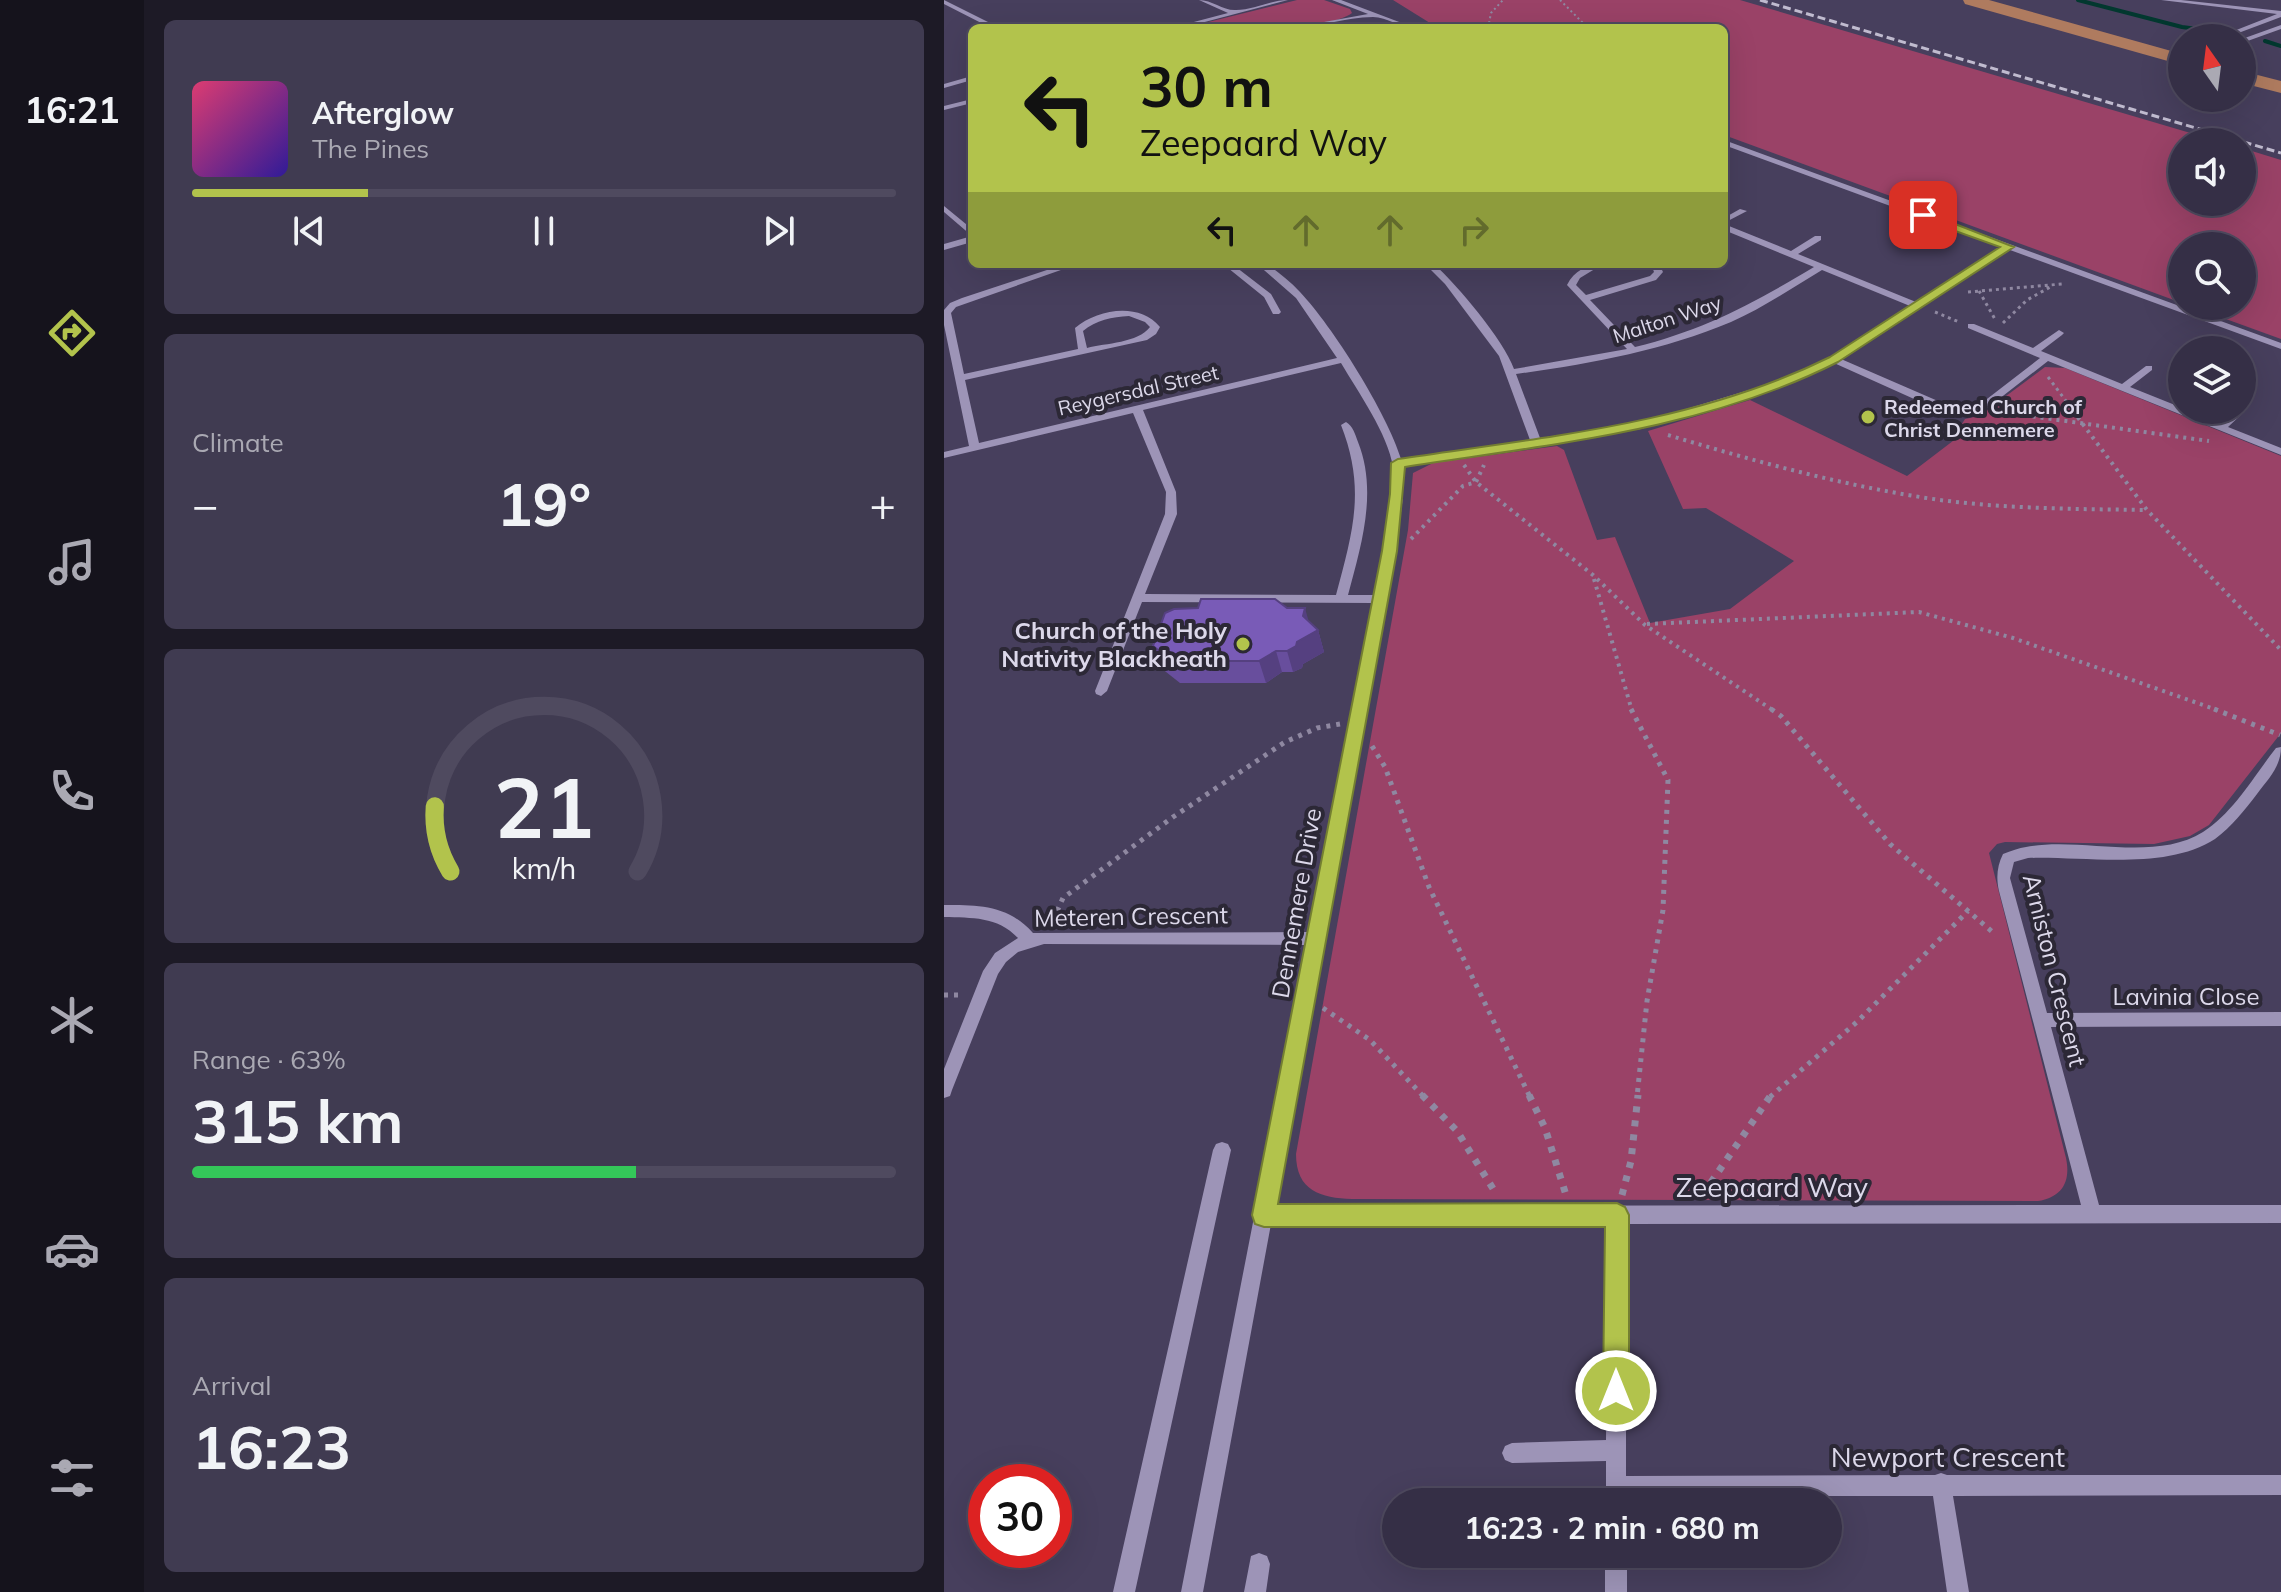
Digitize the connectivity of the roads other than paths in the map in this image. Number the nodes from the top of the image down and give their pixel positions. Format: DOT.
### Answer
graph roads {
  1 [pos="1202,0"];
  2 [pos="1285,0"];
  3 [pos="1335,0"];
  4 [pos="1971,0"];
  5 [pos="2029,0"];
  6 [pos="2164,0"];
  7 [pos="944,2"];
  8 [pos="1234,13"];
  9 [pos="2281,14"];
  10 [pos="1374,15"];
  11 [pos="988,24"];
  12 [pos="1190,24"];
  13 [pos="1319,24"];
  14 [pos="1400,24"];
  15 [pos="2255,24"];
  16 [pos="2281,27"];
  17 [pos="2256,36"];
  18 [pos="2168,38"];
  19 [pos="2168,56"];
  20 [pos="2256,62"];
  21 [pos="2281,69"];
  22 [pos="968,79"];
  23 [pos="2256,81"];
  24 [pos="944,86"];
  25 [pos="2281,87"];
  26 [pos="968,102"];
  27 [pos="944,108"];
  28 [pos="1728,143"];
  29 [pos="944,208"];
  30 [pos="1743,211"];
  31 [pos="1728,221"];
  32 [pos="1728,226"];
  33 [pos="968,232"];
  34 [pos="968,238"];
  35 [pos="1818,238"];
  36 [pos="944,247"];
  37 [pos="2008,247"];
  38 [pos="1791,255"];
  39 [pos="1820,267"];
  40 [pos="1062,268"];
  41 [pos="1232,268"];
  42 [pos="1270,268"];
  43 [pos="1436,268"];
  44 [pos="1592,268"];
  45 [pos="1657,268"];
  46 [pos="1584,299"];
  47 [pos="1916,305"];
  48 [pos="1276,312"];
  49 [pos="1971,326"];
  50 [pos="2059,333"];
  51 [pos="2281,346"];
  52 [pos="1632,349"];
  53 [pos="1083,351"];
  54 [pos="2033,352"];
  55 [pos="2047,357"];
  56 [pos="1834,359"];
  57 [pos="1341,360"];
  58 [pos="2149,368"];
  59 [pos="1512,372"];
  60 [pos="960,378"];
  61 [pos="2123,388"];
  62 [pos="1137,409"];
  63 [pos="2225,424"];
  64 [pos="1346,425"];
  65 [pos="2221,428"];
  66 [pos="1536,443"];
  67 [pos="975,447"];
  68 [pos="2281,452"];
  69 [pos="944,455"];
  70 [pos="1398,463"];
  71 [pos="1139,598"];
  72 [pos="1341,599"];
  73 [pos="1380,599"];
  74 [pos="1101,691"];
  75 [pos="2281,752"];
  76 [pos="944,911"];
  77 [pos="1036,939"];
  78 [pos="1315,939"];
  79 [pos="2281,1019"];
  80 [pos="2043,1020"];
  81 [pos="944,1090"];
  82 [pos="1222,1150"];
  83 [pos="2092,1213"];
  84 [pos="2281,1214"];
  85 [pos="1264,1215"];
  86 [pos="1617,1215"];
  87 [pos="1616,1450"];
  88 [pos="1512,1453"];
  89 [pos="1941,1483"];
  90 [pos="2281,1485"];
  91 [pos="1616,1488"];
  92 [pos="1793,1488"];
  93 [pos="1259,1564"];
  94 [pos="1616,1568"];
  95 [pos="1124,1592"];
  96 [pos="1192,1592"];
  97 [pos="1255,1592"];
  98 [pos="1616,1592"];
  99 [pos="1958,1592"];
  1 -- 8 [label="street"];
  2 -- 8 [label="street"];
  3 -- 10 [label="street"];
  4 -- 19 [label="main road"];
  5 -- 18 [label="main road"];
  6 -- 9 [label="street"];
  7 -- 11 [label="street"];
  8 -- 12 [label="street"];
  9 -- 15 [label="street"];
  10 -- 13 [label="street"];
  10 -- 14 [label="street"];
  16 -- 17 [label="street"];
  20 -- 21 [label="main road"];
  22 -- 24 [label="street"];
  23 -- 25 [label="main road"];
  26 -- 27 [label="street"];
  28 -- 37 [label="street"];
  29 -- 33 [label="street"];
  30 -- 31 [label="street"];
  32 -- 38 [label="street"];
  34 -- 36 [label="street"];
  35 -- 38 [label="street"];
  37 -- 47 [label="street"];
  37 -- 51 [label="street"];
  38 -- 39 [label="street"];
  39 -- 47 [label="street"];
  39 -- 52 [label="street, Malton Way"];
  40 -- 60 [label="street"];
  41 -- 48 [label="street"];
  42 -- 57 [label="street, Dennemere Drive"];
  43 -- 59 [label="street"];
  44 -- 46 [label="street"];
  45 -- 46 [label="street"];
  46 -- 52 [label="street"];
  47 -- 56 [label="street"];
  49 -- 54 [label="street"];
  50 -- 54 [label="street"];
  52 -- 59 [label="street, Malton Way"];
  53 -- 53 [label="street"];
  53 -- 60 [label="street"];
  54 -- 55 [label="street"];
  55 -- 56 [label="street"];
  55 -- 61 [label="street"];
  56 -- 66 [label="street"];
  57 -- 62 [label="street, Reygersdal Street"];
  57 -- 70 [label="street, Dennemere Drive"];
  58 -- 61 [label="street"];
  59 -- 66 [label="street"];
  60 -- 67 [label="street"];
  61 -- 65 [label="street"];
  62 -- 67 [label="street, Reygersdal Street"];
  62 -- 71 [label="street"];
  63 -- 65 [label="street"];
  64 -- 72 [label="street"];
  65 -- 68 [label="street"];
  66 -- 70 [label="street"];
  67 -- 69 [label="street, Reygersdal Street"];
  70 -- 73 [label="street, Dennemere Drive"];
  71 -- 72 [label="street"];
  71 -- 74 [label="street"];
  72 -- 73 [label="street"];
  73 -- 78 [label="street, Dennemere Drive"];
  75 -- 80 [label="street, Arniston Crescent"];
  76 -- 77 [label="street"];
  77 -- 78 [label="street, Meteren Crescent"];
  77 -- 81 [label="street, Meteren Crescent"];
  78 -- 85 [label="street, Dennemere Drive"];
  79 -- 80 [label="street, Lavinia Close"];
  80 -- 83 [label="street, Arniston Crescent"];
  82 -- 95 [label="street"];
  83 -- 84 [label="street, Zeepaard Way"];
  83 -- 86 [label="street, Zeepaard Way"];
  85 -- 86 [label="street, Zeepaard Way"];
  85 -- 96 [label="street, Dennemere Drive"];
  86 -- 87 [label="street"];
  87 -- 88 [label="street"];
  87 -- 91 [label="street"];
  89 -- 90 [label="street, Newport Crescent"];
  89 -- 92 [label="street, Newport Crescent"];
  89 -- 99 [label="street"];
  93 -- 97 [label="street"];
  94 -- 98 [label="street"];
}
